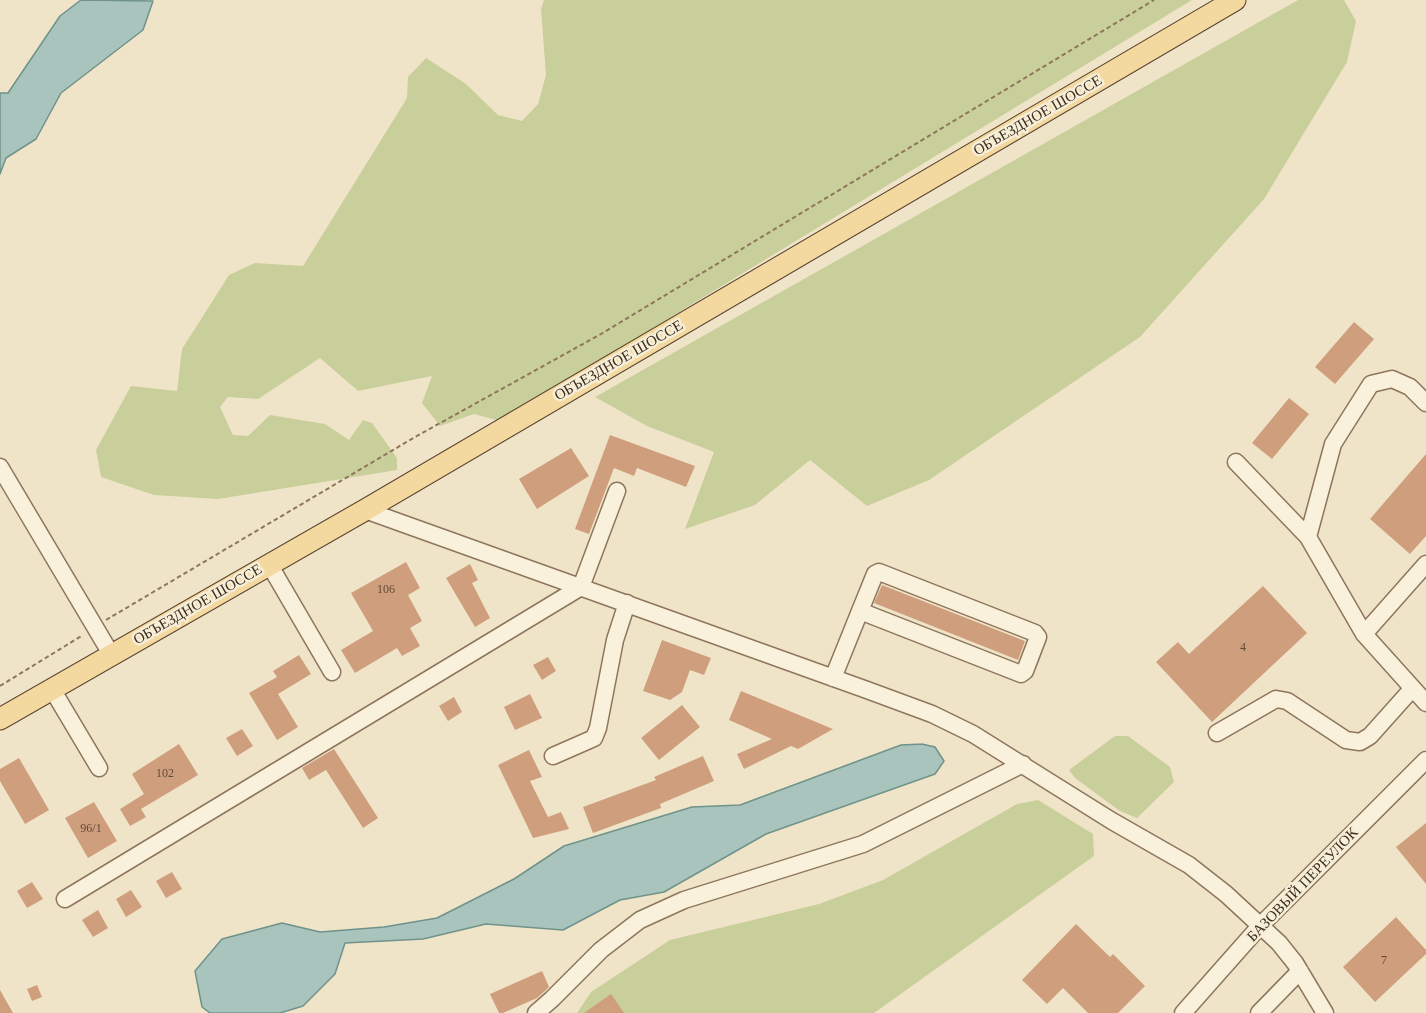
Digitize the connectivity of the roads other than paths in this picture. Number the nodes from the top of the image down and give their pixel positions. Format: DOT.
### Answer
graph roads {
  1 [pos="1235,0"];
  2 [pos="1426,403"];
  3 [pos="1236,462"];
  4 [pos="0,466"];
  5 [pos="617,491"];
  6 [pos="365,510"];
  7 [pos="1308,537"];
  8 [pos="269,564"];
  9 [pos="1426,564"];
  10 [pos="581,587"];
  11 [pos="627,603"];
  12 [pos="860,611"];
  13 [pos="1364,634"];
  14 [pos="111,654"];
  15 [pos="332,672"];
  16 [pos="834,678"];
  17 [pos="52,688"];
  18 [pos="1412,689"];
  19 [pos="1426,704"];
  20 [pos="0,719"];
  21 [pos="1217,733"];
  22 [pos="553,756"];
  23 [pos="1426,760"];
  24 [pos="1023,764"];
  25 [pos="99,768"];
  26 [pos="65,899"];
  27 [pos="1260,926"];
  28 [pos="1300,971"];
  29 [pos="536,1013"];
  30 [pos="1183,1013"];
  31 [pos="1259,1013"];
  32 [pos="1325,1013"];
  1 -- 6 [label="main road, ОБЪЕЗДНОЕ ШОССЕ"];
  2 -- 7 [label="street"];
  3 -- 7 [label="street"];
  4 -- 14 [label="street"];
  5 -- 10 [label="street"];
  6 -- 8 [label="main road, ОБЪЕЗДНОЕ ШОССЕ"];
  6 -- 10 [label="street"];
  7 -- 13 [label="street"];
  8 -- 14 [label="main road, ОБЪЕЗДНОЕ ШОССЕ"];
  8 -- 15 [label="street"];
  9 -- 13 [label="street"];
  10 -- 11 [label="street"];
  10 -- 26 [label="street"];
  11 -- 16 [label="street"];
  11 -- 22 [label="street"];
  12 -- 12 [label="street"];
  12 -- 16 [label="street"];
  13 -- 18 [label="street"];
  14 -- 17 [label="main road, ОБЪЕЗДНОЕ ШОССЕ"];
  16 -- 24 [label="street"];
  17 -- 20 [label="main road, ОБЪЕЗДНОЕ ШОССЕ"];
  17 -- 25 [label="street"];
  18 -- 19 [label="street"];
  18 -- 21 [label="street"];
  23 -- 27 [label="street, БАЗОВЫЙ ПЕРЕУЛОК"];
  24 -- 27 [label="street"];
  24 -- 29 [label="street"];
  27 -- 28 [label="street"];
  27 -- 30 [label="street, БАЗОВЫЙ ПЕРЕУЛОК"];
  28 -- 31 [label="street"];
  28 -- 32 [label="street"];
}
